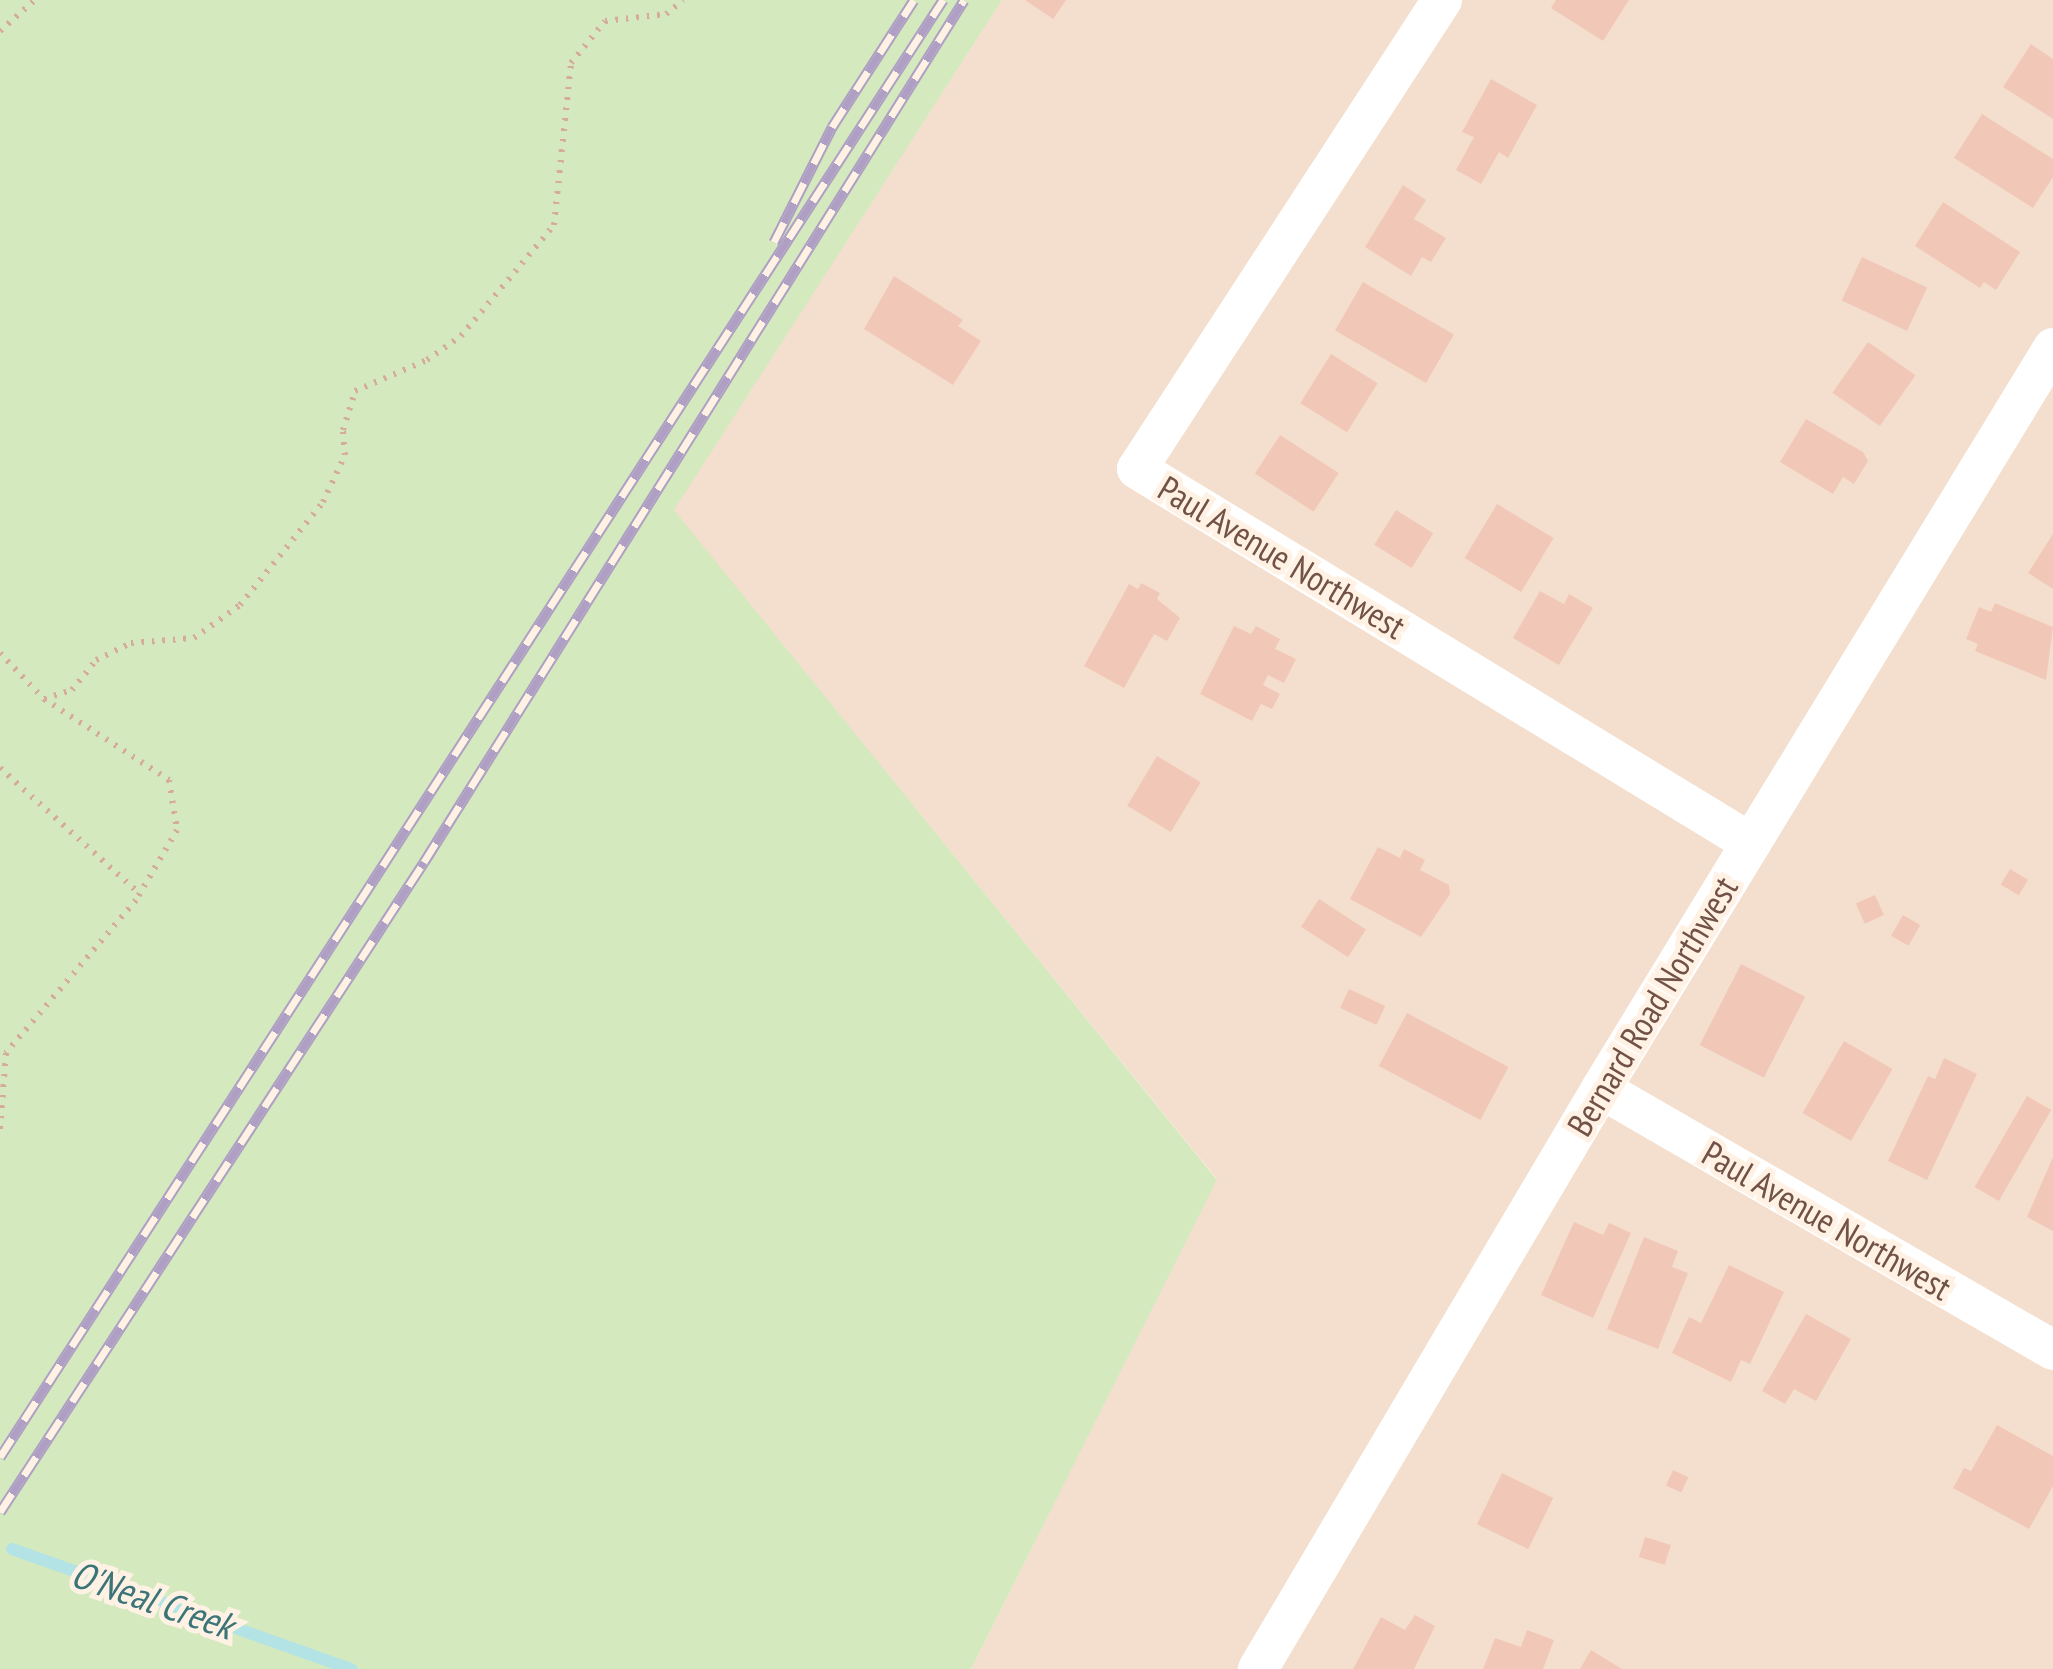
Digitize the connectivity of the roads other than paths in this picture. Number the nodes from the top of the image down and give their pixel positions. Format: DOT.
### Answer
graph roads {
  1 [pos="1442,0"];
  2 [pos="2053,348"];
  3 [pos="1750,843"];
  4 [pos="1601,1089"];
  5 [pos="2053,1350"];
  6 [pos="1258,1669"];
  1 -- 3 [label="street, Paul Avenue Northwest"];
  2 -- 3 [label="street, Bernard Road Northwest"];
  3 -- 4 [label="street, Bernard Road Northwest"];
  4 -- 5 [label="street, Paul Avenue Northwest"];
  4 -- 6 [label="street, Bernard Road Northwest"];
}
